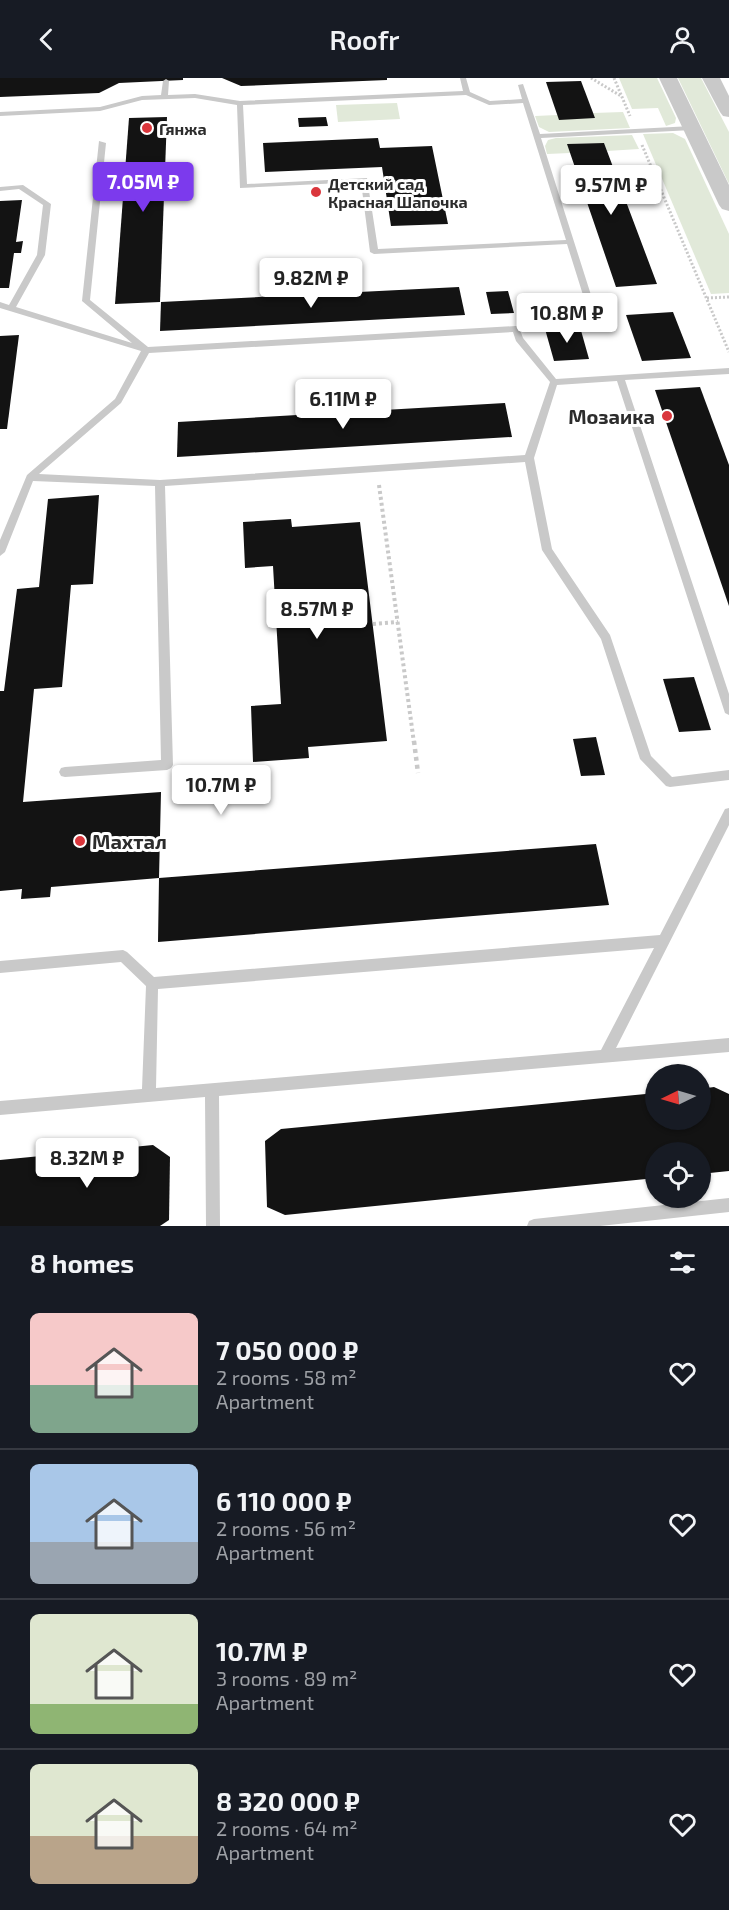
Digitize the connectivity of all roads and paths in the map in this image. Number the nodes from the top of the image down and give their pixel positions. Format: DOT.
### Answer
graph roads {
  1 [pos="463,78"];
  2 [pos="591,78"];
  3 [pos="614,78"];
  4 [pos="668,78"];
  5 [pos="711,78"];
  6 [pos="166,81"];
  7 [pos="521,85"];
  8 [pos="467,93"];
  9 [pos="724,94"];
  10 [pos="621,96"];
  11 [pos="165,97"];
  12 [pos="526,101"];
  13 [pos="240,103"];
  14 [pos="729,112"];
  15 [pos="0,114"];
  16 [pos="692,128"];
  17 [pos="636,131"];
  18 [pos="536,136"];
  19 [pos="102,143"];
  20 [pos="0,189"];
  21 [pos="729,206"];
  22 [pos="570,242"];
  23 [pos="587,295"];
  24 [pos="729,297"];
  25 [pos="706,298"];
  26 [pos="0,305"];
  27 [pos="11,308"];
  28 [pos="146,350"];
  29 [pos="729,352"];
  30 [pos="729,371"];
  31 [pos="620,377"];
  32 [pos="554,382"];
  33 [pos="529,458"];
  34 [pos="376,468"];
  35 [pos="30,477"];
  36 [pos="160,483"];
  37 [pos="0,552"];
  38 [pos="398,622"];
  39 [pos="373,624"];
  40 [pos="729,710"];
  41 [pos="64,772"];
  42 [pos="418,773"];
  43 [pos="729,775"];
  44 [pos="729,813"];
  45 [pos="664,941"];
  46 [pos="0,967"];
  47 [pos="152,983"];
  48 [pos="729,1045"];
  49 [pos="605,1056"];
  50 [pos="212,1090"];
  51 [pos="149,1095"];
  52 [pos="0,1108"];
  53 [pos="729,1205"];
  54 [pos="213,1226"];
  55 [pos="534,1226"];
  1 -- 8 [label="lane"];
  2 -- 10 [label="path"];
  3 -- 10 [label="path"];
  4 -- 16 [label="street"];
  5 -- 9 [label="street"];
  6 -- 11 [label="lane"];
  7 -- 12 [label="lane"];
  8 -- 12 [label="lane"];
  8 -- 13 [label="lane"];
  9 -- 14 [label="street"];
  10 -- 17 [label="path"];
  11 -- 13 [label="lane"];
  11 -- 15 [label="lane"];
  12 -- 18 [label="lane"];
  13 -- 22 [label="lane"];
  16 -- 17 [label="lane"];
  16 -- 21 [label="street"];
  17 -- 18 [label="lane"];
  17 -- 25 [label="path"];
  18 -- 22 [label="lane"];
  19 -- 28 [label="lane"];
  20 -- 27 [label="lane"];
  22 -- 23 [label="lane"];
  24 -- 25 [label="path"];
  25 -- 29 [label="path"];
  26 -- 27 [label="lane"];
  27 -- 28 [label="lane"];
  28 -- 32 [label="lane"];
  28 -- 35 [label="lane"];
  30 -- 31 [label="lane"];
  31 -- 32 [label="lane"];
  31 -- 40 [label="lane"];
  32 -- 33 [label="lane"];
  33 -- 34 [label="lane"];
  33 -- 43 [label="lane"];
  34 -- 36 [label="lane"];
  34 -- 38 [label="path"];
  35 -- 36 [label="lane"];
  35 -- 37 [label="lane"];
  36 -- 41 [label="lane"];
  38 -- 39 [label="path"];
  38 -- 42 [label="path"];
  44 -- 45 [label="lane"];
  45 -- 47 [label="lane"];
  45 -- 49 [label="lane"];
  46 -- 47 [label="lane"];
  47 -- 51 [label="lane"];
  48 -- 49 [label="lane"];
  49 -- 50 [label="lane"];
  50 -- 51 [label="lane"];
  50 -- 54 [label="lane"];
  51 -- 52 [label="lane"];
  53 -- 55 [label="lane"];
}
